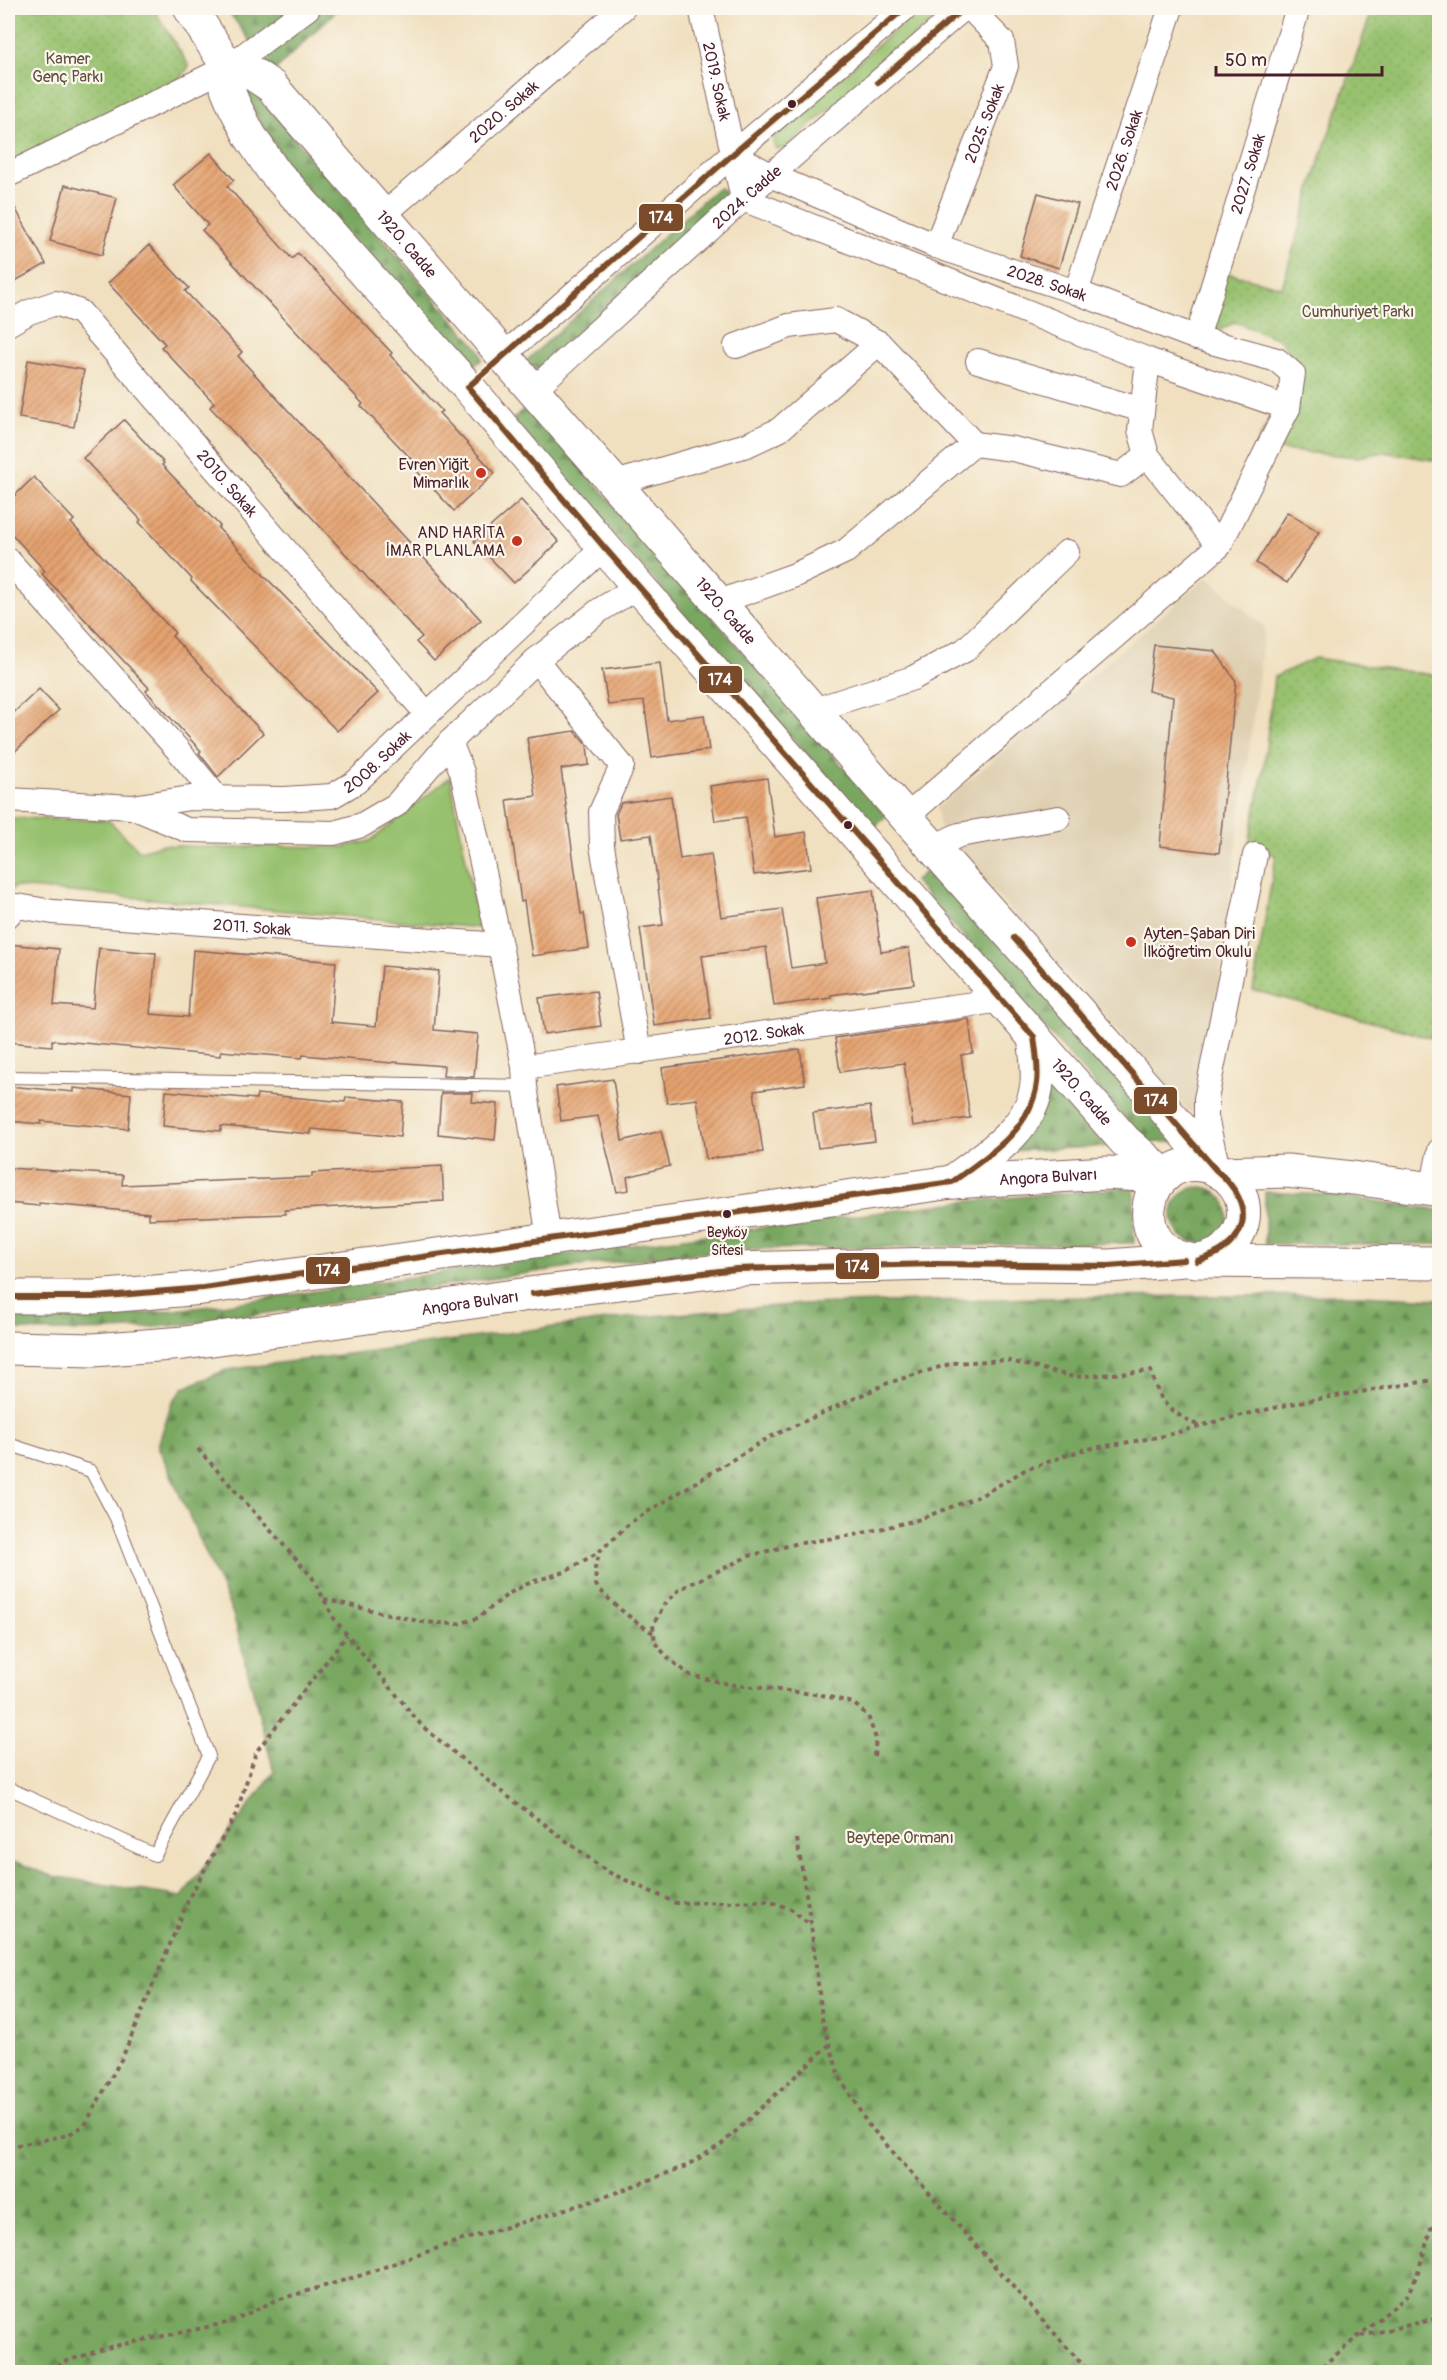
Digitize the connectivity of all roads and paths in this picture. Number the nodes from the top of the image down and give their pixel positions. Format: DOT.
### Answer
graph roads {
  1 [pos="190,8"];
  2 [pos="308,8"];
  3 [pos="623,8"];
  4 [pos="701,8"];
  5 [pos="905,8"];
  6 [pos="964,8"];
  7 [pos="970,8"];
  8 [pos="1171,8"];
  9 [pos="1298,8"];
  10 [pos="228,67"];
  11 [pos="733,154"];
  12 [pos="8,174"];
  13 [pos="770,175"];
  14 [pos="743,199"];
  15 [pos="383,215"];
  16 [pos="936,246"];
  17 [pos="1076,292"];
  18 [pos="8,324"];
  19 [pos="1197,338"];
  20 [pos="879,343"];
  21 [pos="736,346"];
  22 [pos="504,355"];
  23 [pos="1148,360"];
  24 [pos="978,361"];
  25 [pos="468,387"];
  26 [pos="533,390"];
  27 [pos="1288,408"];
  28 [pos="1142,410"];
  29 [pos="498,422"];
  30 [pos="974,444"];
  31 [pos="1147,455"];
  32 [pos="615,483"];
  33 [pos="1220,546"];
  34 [pos="604,547"];
  35 [pos="1067,552"];
  36 [pos="8,560"];
  37 [pos="639,586"];
  38 [pos="719,602"];
  39 [pos="536,660"];
  40 [pos="814,710"];
  41 [pos="427,714"];
  42 [pos="450,742"];
  43 [pos="218,799"];
  44 [pos="8,800"];
  45 [pos="132,807"];
  46 [pos="906,817"];
  47 [pos="1058,818"];
  48 [pos="871,849"];
  49 [pos="936,850"];
  50 [pos="1255,855"];
  51 [pos="900,883"];
  52 [pos="8,915"];
  53 [pos="500,945"];
  54 [pos="1002,1000"];
  55 [pos="1034,1037"];
  56 [pos="639,1052"];
  57 [pos="524,1076"];
  58 [pos="8,1077"];
  59 [pos="1440,1150"];
  60 [pos="1218,1171"];
  61 [pos="1162,1178"];
  62 [pos="952,1182"];
  63 [pos="1436,1190"];
  64 [pos="549,1238"];
  65 [pos="1190,1260"];
  66 [pos="1440,1263"];
  67 [pos="8,1297"];
  68 [pos="8,1348"];
  69 [pos="1440,1379"];
  70 [pos="1200,1426"];
  71 [pos="8,1444"];
  72 [pos="198,1449"];
  73 [pos="600,1550"];
  74 [pos="324,1599"];
  75 [pos="654,1633"];
  76 [pos="347,1635"];
  77 [pos="874,1756"];
  78 [pos="8,1788"];
  79 [pos="797,1839"];
  80 [pos="811,1924"];
  81 [pos="830,2044"];
  82 [pos="8,2147"];
  83 [pos="1440,2218"];
  84 [pos="1440,2318"];
  85 [pos="1358,2337"];
  86 [pos="51,2373"];
  87 [pos="1089,2373"];
  88 [pos="1315,2373"];
  1 -- 10 [label="main road, 1920. Cadde"];
  2 -- 10 [label="street"];
  3 -- 15 [label="street, 2020. Sokak"];
  4 -- 11 [label="street, 2019. Sokak"];
  5 -- 11 [label="street"];
  6 -- 13 [label="street, 2024. Cadde"];
  7 -- 16 [label="street, 2025. Sokak"];
  8 -- 17 [label="street, 2026. Sokak"];
  9 -- 19 [label="street, 2027. Sokak"];
  10 -- 12 [label="street"];
  10 -- 15 [label="main road, 1920. Cadde"];
  10 -- 25 [label="main road, 1920. Cadde"];
  11 -- 13 [label="street, 2028. Sokak"];
  11 -- 14 [label="street, 2019. Sokak"];
  11 -- 22 [label="street"];
  13 -- 14 [label="street, 2024. Cadde"];
  13 -- 16 [label="street, 2028. Sokak"];
  14 -- 23 [label="street, 2028. Sokak"];
  14 -- 26 [label="street, 2024. Cadde"];
  15 -- 22 [label="main road, 1920. Cadde"];
  16 -- 17 [label="street, 2028. Sokak"];
  17 -- 19 [label="street, 2028. Sokak"];
  18 -- 41 [label="street, 2010. Sokak"];
  19 -- 27 [label="street, 2028. Sokak"];
  20 -- 21 [label="street"];
  20 -- 30 [label="street"];
  20 -- 32 [label="street"];
  22 -- 25 [label="main road"];
  22 -- 26 [label="main road, 1920. Cadde"];
  23 -- 27 [label="street, 2028. Sokak"];
  23 -- 28 [label="street"];
  24 -- 28 [label="street"];
  25 -- 29 [label="main road, 1920. Cadde"];
  26 -- 29 [label="main road"];
  26 -- 32 [label="main road, 1920. Cadde"];
  27 -- 33 [label="street, 2028. Sokak"];
  28 -- 31 [label="street"];
  29 -- 34 [label="main road, 1920. Cadde"];
  30 -- 31 [label="street"];
  30 -- 38 [label="street"];
  31 -- 33 [label="street"];
  32 -- 38 [label="main road, 1920. Cadde"];
  33 -- 46 [label="street"];
  34 -- 37 [label="main road, 1920. Cadde"];
  34 -- 41 [label="street, 2008. Sokak"];
  35 -- 40 [label="street"];
  36 -- 43 [label="street"];
  37 -- 39 [label="street"];
  37 -- 48 [label="main road, 1920. Cadde"];
  38 -- 40 [label="main road, 1920. Cadde"];
  39 -- 42 [label="street"];
  39 -- 56 [label="street"];
  40 -- 46 [label="main road, 1920. Cadde"];
  41 -- 43 [label="street, 2008. Sokak"];
  42 -- 45 [label="street"];
  42 -- 53 [label="street"];
  43 -- 45 [label="street, 2008. Sokak"];
  44 -- 45 [label="street, 2008. Sokak"];
  46 -- 48 [label="main road"];
  46 -- 49 [label="main road, 1920. Cadde"];
  47 -- 49 [label="street"];
  48 -- 51 [label="main road, 1920. Cadde"];
  49 -- 51 [label="main road"];
  49 -- 60 [label="main road, 1920. Cadde"];
  50 -- 60 [label="street"];
  51 -- 54 [label="main road, 1920. Cadde"];
  52 -- 53 [label="street, 2011. Sokak"];
  53 -- 57 [label="street"];
  54 -- 55 [label="main road, 1920. Cadde"];
  54 -- 56 [label="street, 2012. Sokak"];
  55 -- 61 [label="main road, 1920. Cadde"];
  55 -- 62 [label="main road"];
  56 -- 57 [label="street, 2012. Sokak"];
  57 -- 58 [label="lane"];
  57 -- 64 [label="street"];
  59 -- 63 [label="street"];
  60 -- 61 [label="main road"];
  60 -- 63 [label="main road"];
  60 -- 65 [label="main road, Angora Bulvarı"];
  61 -- 62 [label="main road, Angora Bulvarı"];
  61 -- 65 [label="main road"];
  62 -- 64 [label="main road, Angora Bulvarı"];
  64 -- 67 [label="main road, Angora Bulvarı"];
  65 -- 66 [label="main road, Angora Bulvarı"];
  65 -- 68 [label="main road, Angora Bulvarı"];
  69 -- 70 [label="path"];
  70 -- 73 [label="path"];
  70 -- 75 [label="path"];
  71 -- 78 [label="lane"];
  72 -- 74 [label="path"];
  73 -- 74 [label="path"];
  73 -- 75 [label="path"];
  74 -- 76 [label="path"];
  75 -- 77 [label="path"];
  76 -- 80 [label="path"];
  76 -- 82 [label="path"];
  79 -- 80 [label="path"];
  80 -- 81 [label="path"];
  81 -- 86 [label="path"];
  81 -- 87 [label="path"];
  83 -- 85 [label="path"];
  84 -- 85 [label="path"];
  85 -- 88 [label="path"];
}
